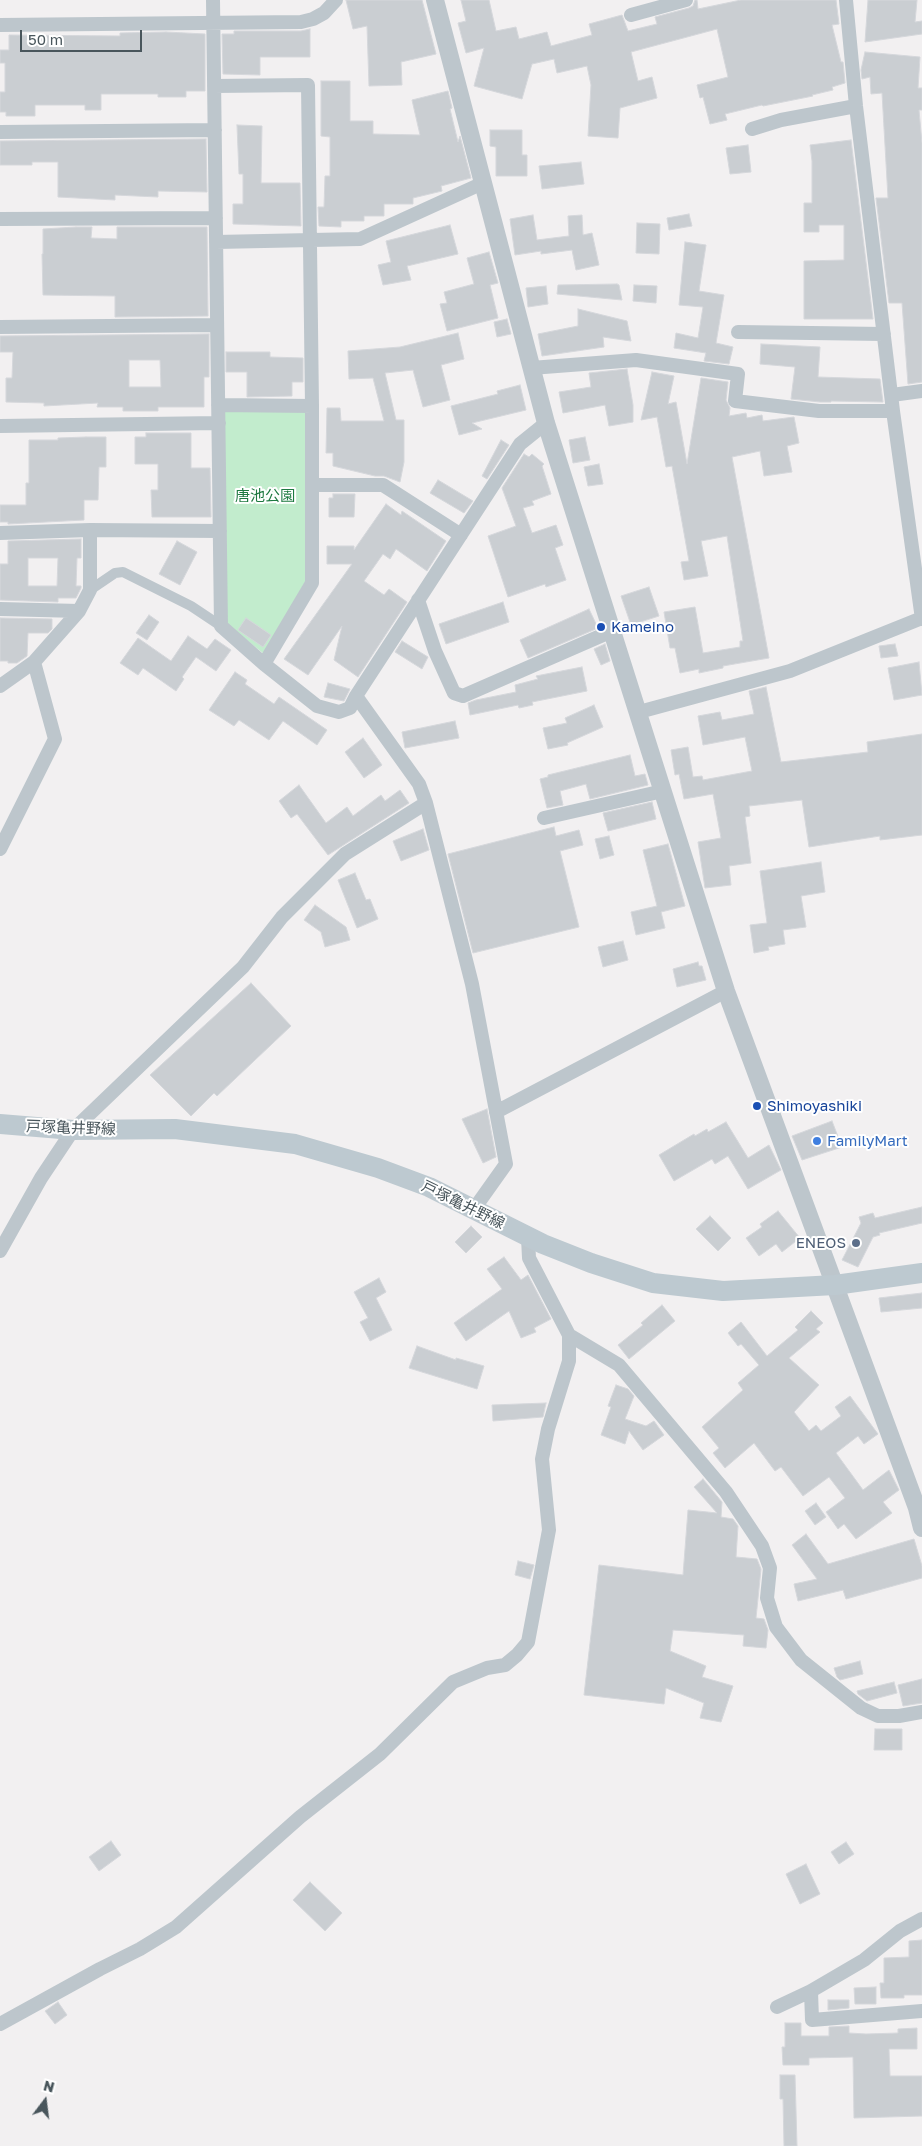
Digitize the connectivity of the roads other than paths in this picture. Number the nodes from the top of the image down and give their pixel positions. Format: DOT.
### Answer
graph roads {
  1 [pos="213,0"];
  2 [pos="336,0"];
  3 [pos="435,0"];
  4 [pos="686,0"];
  5 [pos="846,0"];
  6 [pos="631,15"];
  7 [pos="214,22"];
  8 [pos="0,25"];
  9 [pos="214,86"];
  10 [pos="856,106"];
  11 [pos="215,130"];
  12 [pos="752,130"];
  13 [pos="0,132"];
  14 [pos="483,183"];
  15 [pos="216,218"];
  16 [pos="0,219"];
  17 [pos="310,241"];
  18 [pos="216,242"];
  19 [pos="218,325"];
  20 [pos="0,327"];
  21 [pos="738,332"];
  22 [pos="884,334"];
  23 [pos="531,368"];
  24 [pos="922,391"];
  25 [pos="892,395"];
  26 [pos="218,405"];
  27 [pos="312,406"];
  28 [pos="894,411"];
  29 [pos="219,423"];
  30 [pos="546,423"];
  31 [pos="0,426"];
  32 [pos="312,485"];
  33 [pos="90,530"];
  34 [pos="220,531"];
  35 [pos="0,533"];
  36 [pos="461,535"];
  37 [pos="90,590"];
  38 [pos="418,600"];
  39 [pos="0,610"];
  40 [pos="78,611"];
  41 [pos="922,618"];
  42 [pos="221,626"];
  43 [pos="612,631"];
  44 [pos="34,662"];
  45 [pos="264,664"];
  46 [pos="0,686"];
  47 [pos="356,696"];
  48 [pos="639,712"];
  49 [pos="662,790"];
  50 [pos="426,803"];
  51 [pos="544,818"];
  52 [pos="0,849"];
  53 [pos="726,991"];
  54 [pos="496,1112"];
  55 [pos="0,1124"];
  56 [pos="73,1130"];
  57 [pos="474,1209"];
  58 [pos="528,1238"];
  59 [pos="0,1250"];
  60 [pos="922,1273"];
  61 [pos="835,1285"];
  62 [pos="569,1335"];
  63 [pos="922,1528"];
  64 [pos="922,1712"];
  65 [pos="922,1919"];
  66 [pos="811,1992"];
  67 [pos="777,2007"];
  68 [pos="922,2011"];
  69 [pos="0,2024"];
  1 -- 7 [label="street"];
  2 -- 7 [label="street"];
  3 -- 14 [label="street"];
  4 -- 6 [label="street"];
  5 -- 10 [label="street"];
  7 -- 8 [label="street"];
  7 -- 9 [label="street"];
  9 -- 11 [label="street"];
  9 -- 17 [label="street"];
  10 -- 12 [label="street"];
  10 -- 22 [label="street"];
  11 -- 13 [label="street"];
  11 -- 15 [label="street"];
  14 -- 17 [label="street"];
  14 -- 23 [label="street"];
  15 -- 16 [label="street"];
  15 -- 18 [label="street"];
  17 -- 18 [label="street"];
  17 -- 27 [label="street"];
  18 -- 19 [label="street"];
  19 -- 20 [label="street"];
  19 -- 26 [label="street"];
  21 -- 22 [label="street"];
  22 -- 25 [label="street"];
  23 -- 28 [label="street"];
  23 -- 30 [label="street"];
  24 -- 25 [label="street"];
  25 -- 28 [label="street"];
  26 -- 27 [label="street"];
  26 -- 29 [label="street"];
  27 -- 32 [label="street"];
  28 -- 41 [label="street"];
  29 -- 31 [label="street"];
  29 -- 34 [label="street"];
  30 -- 36 [label="street"];
  30 -- 43 [label="street"];
  32 -- 36 [label="street"];
  32 -- 45 [label="street"];
  33 -- 34 [label="street"];
  33 -- 35 [label="street"];
  33 -- 37 [label="street"];
  34 -- 42 [label="street"];
  36 -- 38 [label="street"];
  37 -- 40 [label="street"];
  37 -- 42 [label="street"];
  38 -- 43 [label="street"];
  38 -- 47 [label="street"];
  39 -- 40 [label="street"];
  40 -- 44 [label="street"];
  41 -- 48 [label="street"];
  42 -- 45 [label="street"];
  43 -- 48 [label="street"];
  44 -- 46 [label="street"];
  44 -- 52 [label="street"];
  45 -- 47 [label="street"];
  47 -- 50 [label="street"];
  48 -- 49 [label="street"];
  49 -- 51 [label="street"];
  49 -- 53 [label="street"];
  50 -- 54 [label="street"];
  50 -- 56 [label="street"];
  53 -- 54 [label="street"];
  53 -- 61 [label="street"];
  54 -- 57 [label="street"];
  55 -- 56 [label="main road, 戸塚亀井野線"];
  56 -- 57 [label="main road, 戸塚亀井野線"];
  56 -- 59 [label="street"];
  57 -- 58 [label="main road, 戸塚亀井野線"];
  58 -- 61 [label="main road, 戸塚亀井野線"];
  58 -- 62 [label="street"];
  60 -- 61 [label="main road, 戸塚亀井野線"];
  61 -- 63 [label="street"];
  62 -- 64 [label="street"];
  62 -- 69 [label="street"];
  65 -- 66 [label="street"];
  66 -- 67 [label="street"];
  66 -- 68 [label="street"];
}
